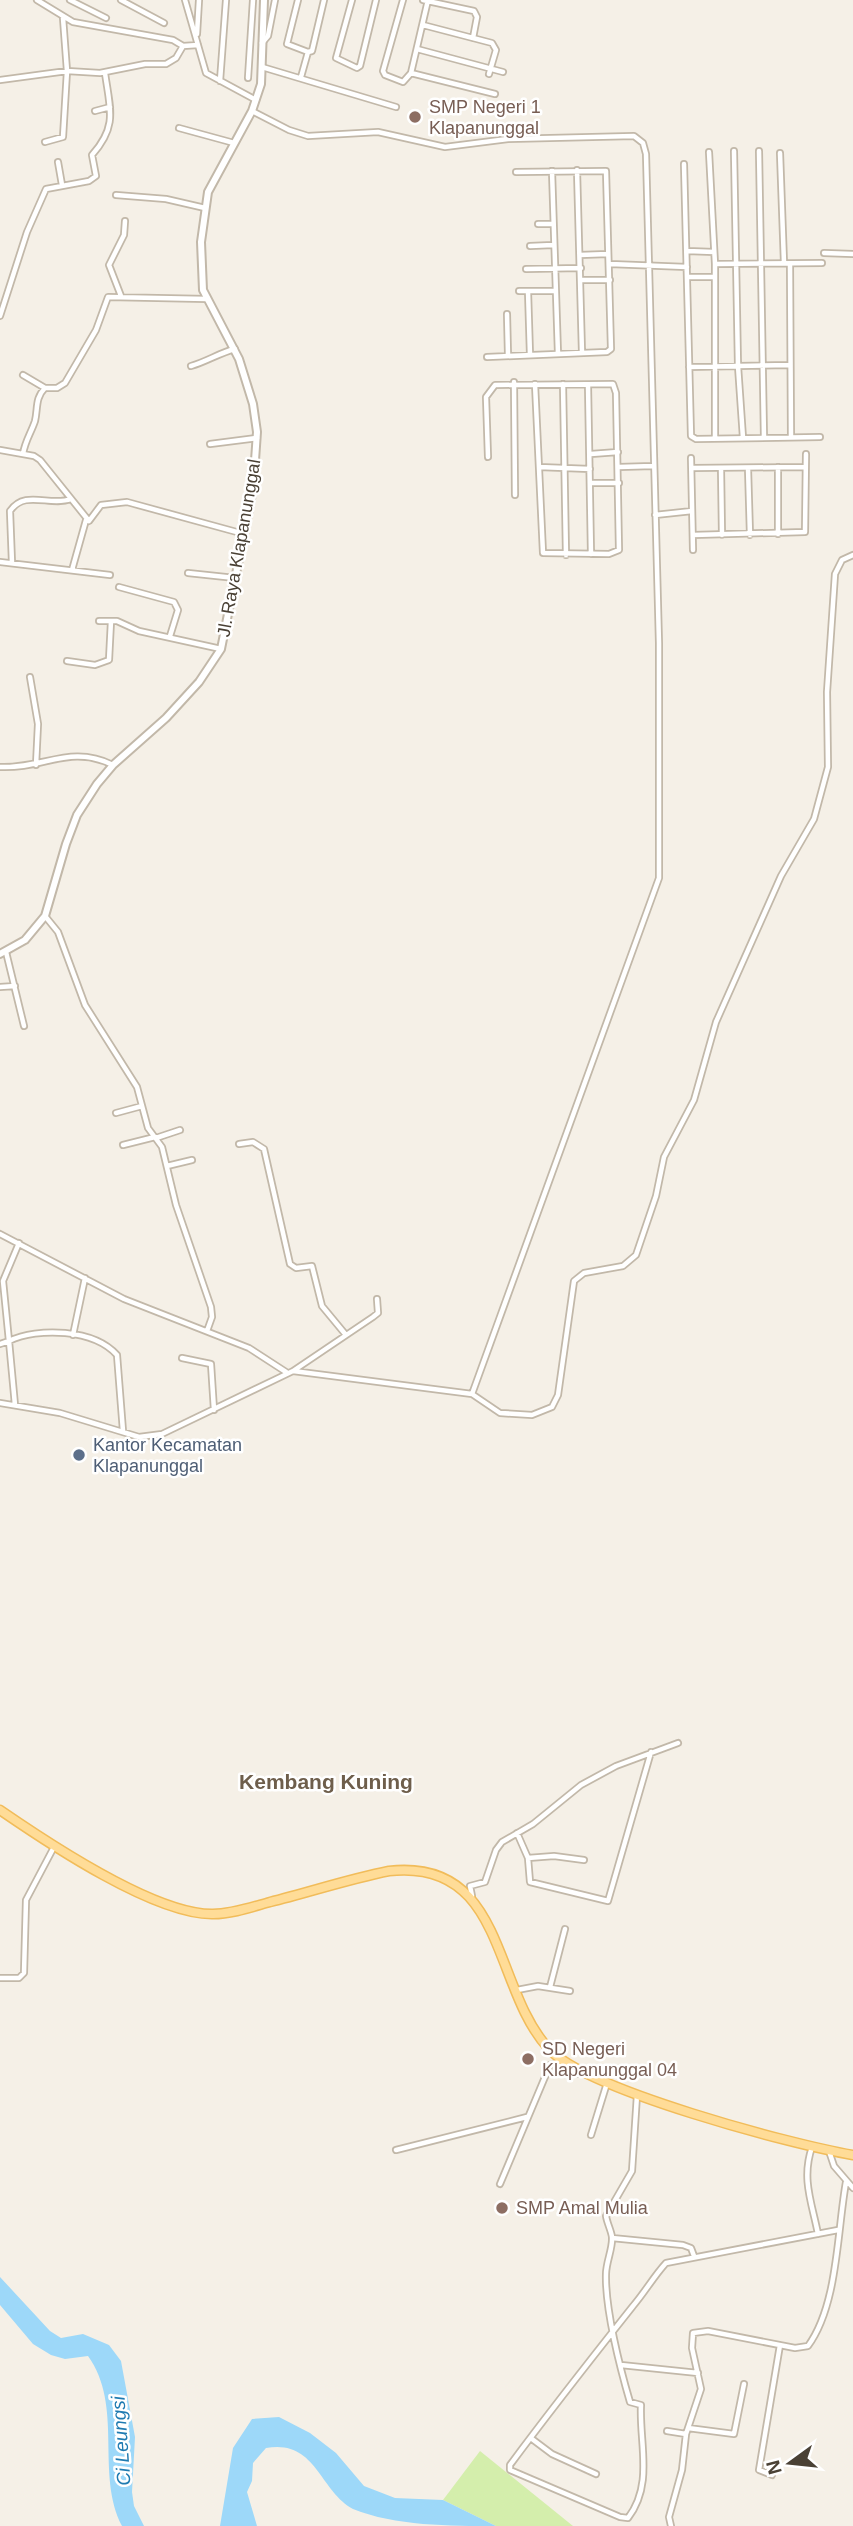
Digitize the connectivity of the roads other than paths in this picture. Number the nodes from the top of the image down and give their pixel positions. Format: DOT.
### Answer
graph roads {
  1 [pos="37,0"];
  2 [pos="70,0"];
  3 [pos="121,0"];
  4 [pos="185,0"];
  5 [pos="199,0"];
  6 [pos="226,0"];
  7 [pos="253,0"];
  8 [pos="264,0"];
  9 [pos="275,0"];
  10 [pos="298,0"];
  11 [pos="324,0"];
  12 [pos="352,0"];
  13 [pos="376,0"];
  14 [pos="403,0"];
  15 [pos="428,0"];
  16 [pos="63,17"];
  17 [pos="106,18"];
  18 [pos="164,23"];
  19 [pos="423,25"];
  20 [pos="473,38"];
  21 [pos="197,42"];
  22 [pos="261,43"];
  23 [pos="183,46"];
  24 [pos="417,49"];
  25 [pos="308,52"];
  26 [pos="249,60"];
  27 [pos="262,65"];
  28 [pos="67,71"];
  29 [pos="490,71"];
  30 [pos="503,72"];
  31 [pos="105,73"];
  32 [pos="411,73"];
  33 [pos="301,77"];
  34 [pos="248,78"];
  35 [pos="0,80"];
  36 [pos="220,81"];
  37 [pos="495,94"];
  38 [pos="256,100"];
  39 [pos="110,107"];
  40 [pos="396,107"];
  41 [pos="95,111"];
  42 [pos="253,111"];
  43 [pos="179,128"];
  44 [pos="45,142"];
  45 [pos="234,143"];
  46 [pos="734,151"];
  47 [pos="759,151"];
  48 [pos="709,152"];
  49 [pos="780,153"];
  50 [pos="58,162"];
  51 [pos="684,164"];
  52 [pos="577,170"];
  53 [pos="552,171"];
  54 [pos="516,172"];
  55 [pos="62,185"];
  56 [pos="116,195"];
  57 [pos="205,208"];
  58 [pos="125,221"];
  59 [pos="538,224"];
  60 [pos="552,224"];
  61 [pos="553,245"];
  62 [pos="530,246"];
  63 [pos="687,251"];
  64 [pos="714,252"];
  65 [pos="824,253"];
  66 [pos="608,254"];
  67 [pos="853,254"];
  68 [pos="580,255"];
  69 [pos="763,263"];
  70 [pos="822,263"];
  71 [pos="610,264"];
  72 [pos="715,264"];
  73 [pos="738,264"];
  74 [pos="787,264"];
  75 [pos="649,265"];
  76 [pos="687,267"];
  77 [pos="554,268"];
  78 [pos="581,268"];
  79 [pos="526,269"];
  80 [pos="689,277"];
  81 [pos="714,277"];
  82 [pos="581,280"];
  83 [pos="610,280"];
  84 [pos="519,291"];
  85 [pos="528,291"];
  86 [pos="554,291"];
  87 [pos="121,296"];
  88 [pos="207,299"];
  89 [pos="507,314"];
  90 [pos="0,316"];
  91 [pos="235,349"];
  92 [pos="582,353"];
  93 [pos="558,354"];
  94 [pos="508,355"];
  95 [pos="530,355"];
  96 [pos="487,356"];
  97 [pos="762,365"];
  98 [pos="789,365"];
  99 [pos="191,366"];
  100 [pos="738,366"];
  101 [pos="689,367"];
  102 [pos="713,367"];
  103 [pos="23,375"];
  104 [pos="514,382"];
  105 [pos="535,384"];
  106 [pos="563,384"];
  107 [pos="588,384"];
  108 [pos="45,388"];
  109 [pos="791,437"];
  110 [pos="820,437"];
  111 [pos="257,438"];
  112 [pos="715,438"];
  113 [pos="743,438"];
  114 [pos="764,438"];
  115 [pos="210,444"];
  116 [pos="0,450"];
  117 [pos="618,452"];
  118 [pos="23,454"];
  119 [pos="591,454"];
  120 [pos="806,454"];
  121 [pos="488,457"];
  122 [pos="691,458"];
  123 [pos="653,466"];
  124 [pos="539,467"];
  125 [pos="620,467"];
  126 [pos="748,467"];
  127 [pos="778,467"];
  128 [pos="805,467"];
  129 [pos="564,468"];
  130 [pos="693,468"];
  131 [pos="721,468"];
  132 [pos="590,469"];
  133 [pos="619,483"];
  134 [pos="590,484"];
  135 [pos="516,495"];
  136 [pos="71,499"];
  137 [pos="692,511"];
  138 [pos="655,515"];
  139 [pos="86,520"];
  140 [pos="244,534"];
  141 [pos="778,534"];
  142 [pos="693,535"];
  143 [pos="722,535"];
  144 [pos="750,535"];
  145 [pos="693,550"];
  146 [pos="591,554"];
  147 [pos="566,555"];
  148 [pos="853,555"];
  149 [pos="0,562"];
  150 [pos="12,563"];
  151 [pos="72,570"];
  152 [pos="188,573"];
  153 [pos="110,575"];
  154 [pos="235,578"];
  155 [pos="119,587"];
  156 [pos="99,621"];
  157 [pos="111,621"];
  158 [pos="170,636"];
  159 [pos="221,649"];
  160 [pos="67,661"];
  161 [pos="30,677"];
  162 [pos="36,765"];
  163 [pos="113,765"];
  164 [pos="0,767"];
  165 [pos="46,916"];
  166 [pos="3,953"];
  167 [pos="15,986"];
  168 [pos="0,987"];
  169 [pos="24,1026"];
  170 [pos="142,1106"];
  171 [pos="117,1113"];
  172 [pos="180,1130"];
  173 [pos="155,1138"];
  174 [pos="239,1144"];
  175 [pos="123,1145"];
  176 [pos="192,1160"];
  177 [pos="167,1166"];
  178 [pos="0,1234"];
  179 [pos="19,1243"];
  180 [pos="85,1278"];
  181 [pos="377,1299"];
  182 [pos="207,1331"];
  183 [pos="73,1335"];
  184 [pos="346,1335"];
  185 [pos="9,1341"];
  186 [pos="0,1344"];
  187 [pos="182,1358"];
  188 [pos="290,1372"];
  189 [pos="472,1394"];
  190 [pos="0,1403"];
  191 [pos="15,1405"];
  192 [pos="214,1410"];
  193 [pos="123,1432"];
  194 [pos="678,1742"];
  195 [pos="651,1752"];
  196 [pos="0,1810"];
  197 [pos="517,1833"];
  198 [pos="54,1847"];
  199 [pos="528,1858"];
  200 [pos="584,1860"];
  201 [pos="472,1896"];
  202 [pos="565,1929"];
  203 [pos="0,1978"];
  204 [pos="550,1987"];
  205 [pos="517,1990"];
  206 [pos="570,1991"];
  207 [pos="589,2074"];
  208 [pos="607,2082"];
  209 [pos="638,2094"];
  210 [pos="528,2117"];
  211 [pos="591,2135"];
  212 [pos="812,2147"];
  213 [pos="396,2150"];
  214 [pos="829,2150"];
  215 [pos="853,2155"];
  216 [pos="846,2182"];
  217 [pos="500,2184"];
  218 [pos="853,2188"];
  219 [pos="838,2230"];
  220 [pos="818,2234"];
  221 [pos="612,2238"];
  222 [pos="694,2256"];
  223 [pos="615,2329"];
  224 [pos="780,2345"];
  225 [pos="621,2365"];
  226 [pos="698,2373"];
  227 [pos="744,2384"];
  228 [pos="667,2431"];
  229 [pos="687,2431"];
  230 [pos="532,2438"];
  231 [pos="596,2474"];
  232 [pos="772,2475"];
  233 [pos="671,2526"];
  1 -- 16 [label="street"];
  2 -- 17 [label="street"];
  3 -- 18 [label="street"];
  4 -- 21 [label="street"];
  5 -- 21 [label="street"];
  6 -- 36 [label="street"];
  7 -- 26 [label="street"];
  8 -- 22 [label="street, Jl. Raya Klapanunggal"];
  9 -- 22 [label="street"];
  10 -- 25 [label="street"];
  11 -- 25 [label="street"];
  12 -- 13 [label="street"];
  14 -- 32 [label="street"];
  15 -- 19 [label="street"];
  15 -- 20 [label="street"];
  16 -- 23 [label="street"];
  16 -- 28 [label="street"];
  19 -- 20 [label="street"];
  19 -- 24 [label="street"];
  20 -- 29 [label="street"];
  21 -- 23 [label="street"];
  21 -- 36 [label="street"];
  22 -- 27 [label="street, Jl. Raya Klapanunggal"];
  23 -- 31 [label="street"];
  24 -- 29 [label="street"];
  24 -- 32 [label="street"];
  25 -- 33 [label="street"];
  26 -- 27 [label="street"];
  26 -- 34 [label="street"];
  27 -- 33 [label="street"];
  27 -- 38 [label="street, Jl. Raya Klapanunggal"];
  28 -- 31 [label="street"];
  28 -- 35 [label="street"];
  28 -- 44 [label="street"];
  29 -- 30 [label="street"];
  31 -- 39 [label="street"];
  32 -- 37 [label="street"];
  33 -- 40 [label="street"];
  36 -- 38 [label="street"];
  38 -- 42 [label="street, Jl. Raya Klapanunggal"];
  39 -- 41 [label="street"];
  39 -- 55 [label="street"];
  42 -- 45 [label="street, Jl. Raya Klapanunggal"];
  42 -- 75 [label="street"];
  43 -- 45 [label="street"];
  45 -- 57 [label="street, Jl. Raya Klapanunggal"];
  46 -- 73 [label="street"];
  47 -- 69 [label="street"];
  48 -- 64 [label="street"];
  49 -- 74 [label="street"];
  50 -- 55 [label="street"];
  51 -- 63 [label="street"];
  52 -- 53 [label="street"];
  52 -- 66 [label="street"];
  52 -- 68 [label="street"];
  53 -- 54 [label="street"];
  53 -- 60 [label="street"];
  55 -- 90 [label="street"];
  56 -- 57 [label="street"];
  57 -- 88 [label="street, Jl. Raya Klapanunggal"];
  58 -- 87 [label="street"];
  59 -- 60 [label="street"];
  60 -- 61 [label="street"];
  61 -- 62 [label="street"];
  61 -- 77 [label="street"];
  63 -- 64 [label="street"];
  63 -- 76 [label="street"];
  64 -- 72 [label="street"];
  65 -- 67 [label="street"];
  66 -- 68 [label="street"];
  66 -- 71 [label="street"];
  68 -- 78 [label="street"];
  69 -- 73 [label="street"];
  69 -- 74 [label="street"];
  69 -- 97 [label="street"];
  70 -- 74 [label="street"];
  71 -- 75 [label="street"];
  71 -- 83 [label="street"];
  72 -- 73 [label="street"];
  72 -- 81 [label="street"];
  73 -- 100 [label="street"];
  74 -- 98 [label="street"];
  75 -- 76 [label="street"];
  75 -- 123 [label="street"];
  76 -- 80 [label="street"];
  77 -- 78 [label="street"];
  77 -- 79 [label="street"];
  77 -- 86 [label="street"];
  78 -- 82 [label="street"];
  80 -- 81 [label="street"];
  80 -- 101 [label="street"];
  81 -- 102 [label="street"];
  82 -- 83 [label="street"];
  82 -- 92 [label="street"];
  83 -- 92 [label="street"];
  84 -- 85 [label="street"];
  85 -- 86 [label="street"];
  85 -- 95 [label="street"];
  86 -- 93 [label="street"];
  87 -- 88 [label="street"];
  87 -- 108 [label="street"];
  88 -- 91 [label="street, Jl. Raya Klapanunggal"];
  89 -- 94 [label="street"];
  91 -- 99 [label="street"];
  91 -- 111 [label="street, Jl. Raya Klapanunggal"];
  92 -- 93 [label="street"];
  93 -- 95 [label="street"];
  94 -- 95 [label="street"];
  94 -- 96 [label="street"];
  97 -- 98 [label="street"];
  97 -- 100 [label="street"];
  97 -- 114 [label="street"];
  98 -- 109 [label="street"];
  100 -- 102 [label="street"];
  100 -- 113 [label="street"];
  101 -- 102 [label="street"];
  101 -- 112 [label="street"];
  102 -- 112 [label="street"];
  103 -- 108 [label="street"];
  104 -- 105 [label="street"];
  104 -- 121 [label="street"];
  104 -- 135 [label="street"];
  105 -- 106 [label="street"];
  105 -- 124 [label="street"];
  106 -- 107 [label="street"];
  106 -- 129 [label="street"];
  107 -- 117 [label="street"];
  107 -- 119 [label="street"];
  108 -- 118 [label="street"];
  109 -- 110 [label="street"];
  109 -- 114 [label="street"];
  111 -- 115 [label="street"];
  111 -- 140 [label="street, Jl. Raya Klapanunggal"];
  112 -- 113 [label="street"];
  113 -- 114 [label="street"];
  116 -- 118 [label="street"];
  117 -- 119 [label="street"];
  117 -- 125 [label="street"];
  118 -- 136 [label="street"];
  119 -- 132 [label="street"];
  120 -- 128 [label="street"];
  122 -- 130 [label="street"];
  123 -- 125 [label="street"];
  123 -- 138 [label="street"];
  124 -- 129 [label="street"];
  124 -- 147 [label="street"];
  125 -- 133 [label="street"];
  126 -- 127 [label="street"];
  126 -- 131 [label="street"];
  126 -- 144 [label="street"];
  127 -- 128 [label="street"];
  127 -- 141 [label="street"];
  128 -- 141 [label="street"];
  129 -- 132 [label="street"];
  129 -- 147 [label="street"];
  130 -- 131 [label="street"];
  130 -- 137 [label="street"];
  131 -- 143 [label="street"];
  132 -- 134 [label="street"];
  133 -- 134 [label="street"];
  133 -- 146 [label="street"];
  134 -- 146 [label="street"];
  136 -- 139 [label="street"];
  136 -- 150 [label="street"];
  137 -- 138 [label="street"];
  137 -- 142 [label="street"];
  138 -- 189 [label="street"];
  139 -- 140 [label="street"];
  139 -- 151 [label="street"];
  140 -- 154 [label="street, Jl. Raya Klapanunggal"];
  141 -- 144 [label="street"];
  142 -- 143 [label="street"];
  142 -- 145 [label="street"];
  143 -- 144 [label="street"];
  146 -- 147 [label="street"];
  148 -- 189 [label="street"];
  149 -- 150 [label="street"];
  150 -- 151 [label="street"];
  151 -- 153 [label="street"];
  152 -- 154 [label="street"];
  154 -- 159 [label="street, Jl. Raya Klapanunggal"];
  155 -- 158 [label="street"];
  156 -- 157 [label="street"];
  157 -- 158 [label="street"];
  157 -- 160 [label="street"];
  158 -- 159 [label="street"];
  159 -- 163 [label="street, Jl. Raya Klapanunggal"];
  161 -- 162 [label="street"];
  162 -- 163 [label="street"];
  162 -- 164 [label="street"];
  163 -- 165 [label="street, Jl. Raya Klapanunggal"];
  165 -- 166 [label="street, Jl. Raya Klapanunggal"];
  165 -- 170 [label="street"];
  166 -- 167 [label="street"];
  167 -- 168 [label="street"];
  167 -- 169 [label="street"];
  170 -- 171 [label="street"];
  170 -- 173 [label="street"];
  172 -- 173 [label="street"];
  173 -- 175 [label="street"];
  173 -- 177 [label="street"];
  174 -- 184 [label="street"];
  176 -- 177 [label="street"];
  177 -- 182 [label="street"];
  178 -- 179 [label="street"];
  179 -- 180 [label="street"];
  179 -- 185 [label="street"];
  180 -- 182 [label="street"];
  180 -- 183 [label="street"];
  181 -- 184 [label="street"];
  182 -- 188 [label="street"];
  183 -- 185 [label="street"];
  183 -- 193 [label="street"];
  184 -- 188 [label="street"];
  185 -- 186 [label="street"];
  185 -- 191 [label="street"];
  187 -- 192 [label="street"];
  188 -- 189 [label="street"];
  188 -- 192 [label="street"];
  190 -- 191 [label="street"];
  191 -- 193 [label="street"];
  192 -- 193 [label="street"];
  194 -- 195 [label="street"];
  195 -- 197 [label="street"];
  195 -- 199 [label="street"];
  196 -- 198 [label="main road"];
  197 -- 199 [label="street"];
  197 -- 201 [label="street"];
  198 -- 201 [label="main road"];
  198 -- 203 [label="street"];
  199 -- 200 [label="street"];
  201 -- 205 [label="main road"];
  202 -- 204 [label="street"];
  204 -- 205 [label="street"];
  204 -- 206 [label="street"];
  205 -- 207 [label="main road"];
  207 -- 208 [label="main road"];
  207 -- 210 [label="street"];
  208 -- 209 [label="main road"];
  208 -- 211 [label="street"];
  209 -- 212 [label="main road"];
  209 -- 221 [label="street"];
  210 -- 213 [label="street"];
  210 -- 217 [label="street"];
  212 -- 214 [label="main road"];
  212 -- 220 [label="street"];
  214 -- 215 [label="main road"];
  214 -- 216 [label="street"];
  216 -- 218 [label="street"];
  216 -- 219 [label="street"];
  219 -- 220 [label="street"];
  219 -- 224 [label="street"];
  220 -- 222 [label="street"];
  221 -- 222 [label="street"];
  221 -- 223 [label="street"];
  222 -- 223 [label="street"];
  223 -- 225 [label="street"];
  223 -- 230 [label="street"];
  224 -- 226 [label="street"];
  224 -- 232 [label="street"];
  225 -- 226 [label="street"];
  225 -- 230 [label="street"];
  226 -- 229 [label="street"];
  227 -- 229 [label="street"];
  228 -- 229 [label="street"];
  229 -- 233 [label="street"];
  230 -- 231 [label="street"];
}
